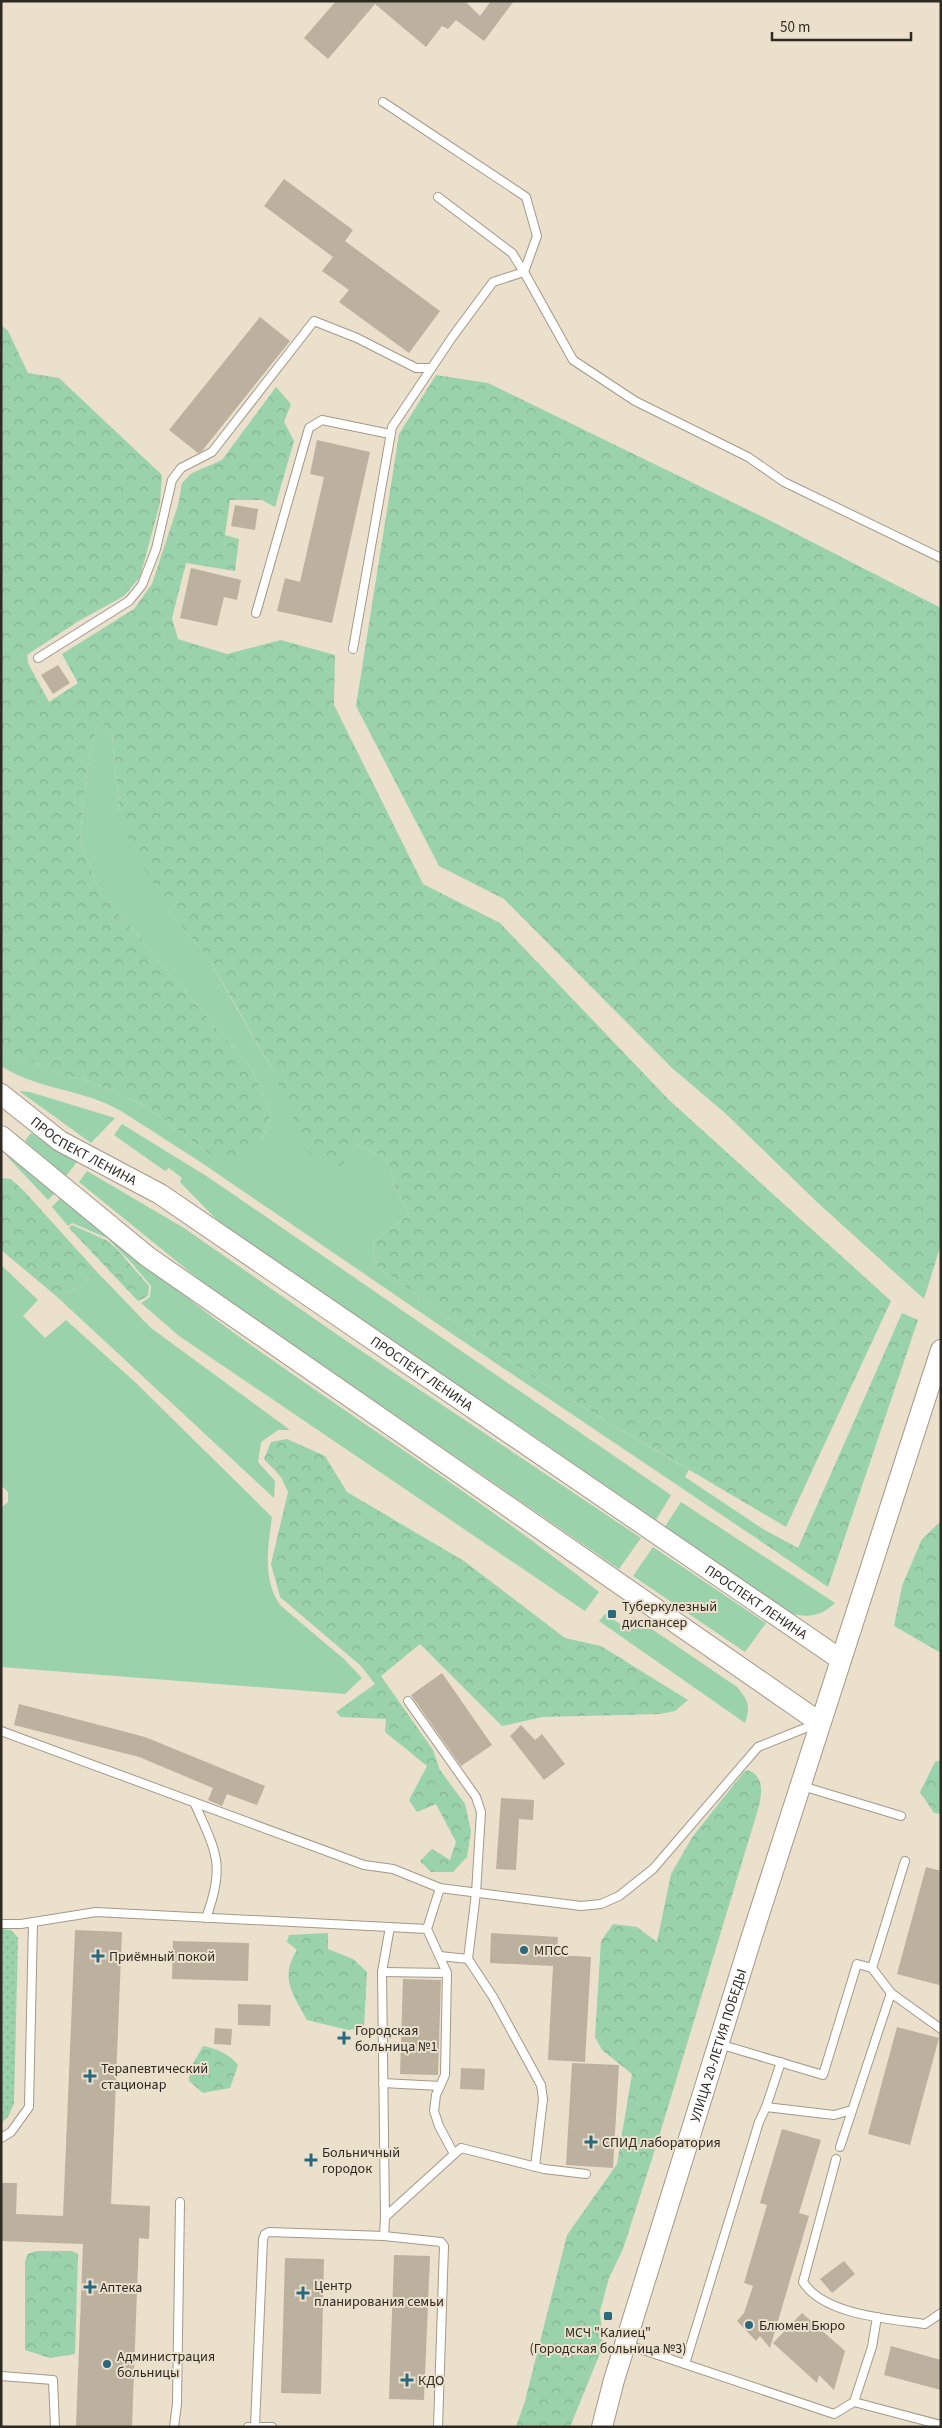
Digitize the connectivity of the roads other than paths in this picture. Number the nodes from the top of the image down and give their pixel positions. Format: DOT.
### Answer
graph roads {
  1 [pos="383,102"];
  2 [pos="438,197"];
  3 [pos="524,272"];
  4 [pos="431,368"];
  5 [pos="390,434"];
  6 [pos="941,558"];
  7 [pos="256,613"];
  8 [pos="353,649"];
  9 [pos="38,658"];
  10 [pos="1,1094"];
  11 [pos="1,1136"];
  12 [pos="941,1350"];
  13 [pos="840,1659"];
  14 [pos="408,1701"];
  15 [pos="820,1722"];
  16 [pos="1,1731"];
  17 [pos="800,1785"];
  18 [pos="194,1802"];
  19 [pos="901,1816"];
  20 [pos="906,1861"];
  21 [pos="440,1888"];
  22 [pos="476,1893"];
  23 [pos="206,1918"];
  24 [pos="33,1922"];
  25 [pos="1,1924"];
  26 [pos="390,1927"];
  27 [pos="427,1929"];
  28 [pos="440,1956"];
  29 [pos="468,1960"];
  30 [pos="872,1968"];
  31 [pos="382,1972"];
  32 [pos="447,1973"];
  33 [pos="892,1993"];
  34 [pos="941,2029"];
  35 [pos="719,2044"];
  36 [pos="781,2062"];
  37 [pos="383,2083"];
  38 [pos="440,2086"];
  39 [pos="766,2107"];
  40 [pos="852,2110"];
  41 [pos="1,2138"];
  42 [pos="840,2147"];
  43 [pos="454,2154"];
  44 [pos="836,2159"];
  45 [pos="535,2167"];
  46 [pos="586,2174"];
  47 [pos="180,2202"];
  48 [pos="385,2217"];
  49 [pos="384,2236"];
  50 [pos="941,2313"];
  51 [pos="878,2317"];
  52 [pos="625,2344"];
  53 [pos="685,2364"];
  54 [pos="1,2376"];
  55 [pos="854,2402"];
  56 [pos="941,2425"];
  57 [pos="255,2426"];
  58 [pos="55,2427"];
  59 [pos="174,2427"];
  60 [pos="248,2427"];
  61 [pos="272,2427"];
  62 [pos="438,2427"];
  63 [pos="602,2427"];
  1 -- 3 [label="lane"];
  2 -- 3 [label="lane"];
  3 -- 4 [label="lane"];
  3 -- 6 [label="lane"];
  4 -- 5 [label="lane"];
  4 -- 9 [label="lane"];
  5 -- 7 [label="lane"];
  5 -- 8 [label="lane"];
  10 -- 13 [label="street, ПРОСПЕКТ ЛЕНИНА"];
  11 -- 15 [label="street"];
  12 -- 13 [label="street, УЛИЦА 20-ЛЕТИЯ ПОБЕДЫ"];
  13 -- 15 [label="street, УЛИЦА 20-ЛЕТИЯ ПОБЕДЫ"];
  14 -- 22 [label="lane"];
  15 -- 17 [label="street, УЛИЦА 20-ЛЕТИЯ ПОБЕДЫ"];
  15 -- 22 [label="lane"];
  16 -- 18 [label="lane"];
  17 -- 19 [label="lane"];
  17 -- 35 [label="street, УЛИЦА 20-ЛЕТИЯ ПОБЕДЫ"];
  18 -- 21 [label="lane"];
  18 -- 23 [label="lane"];
  20 -- 30 [label="lane"];
  21 -- 22 [label="lane"];
  21 -- 27 [label="lane"];
  22 -- 29 [label="lane"];
  23 -- 24 [label="lane"];
  23 -- 26 [label="lane"];
  24 -- 25 [label="lane"];
  24 -- 41 [label="lane"];
  26 -- 27 [label="lane"];
  26 -- 31 [label="lane"];
  27 -- 28 [label="lane"];
  28 -- 29 [label="lane"];
  28 -- 32 [label="lane"];
  29 -- 45 [label="lane"];
  30 -- 33 [label="lane"];
  30 -- 36 [label="lane"];
  31 -- 32 [label="lane"];
  31 -- 37 [label="lane"];
  32 -- 38 [label="lane"];
  33 -- 34 [label="lane"];
  33 -- 40 [label="lane"];
  35 -- 36 [label="lane"];
  35 -- 52 [label="street, УЛИЦА 20-ЛЕТИЯ ПОБЕДЫ"];
  36 -- 39 [label="lane"];
  37 -- 38 [label="lane"];
  37 -- 48 [label="lane"];
  38 -- 43 [label="lane"];
  39 -- 40 [label="lane"];
  39 -- 53 [label="lane"];
  40 -- 42 [label="lane"];
  43 -- 45 [label="lane"];
  43 -- 48 [label="lane"];
  44 -- 51 [label="lane"];
  45 -- 46 [label="lane"];
  47 -- 59 [label="lane"];
  48 -- 49 [label="lane"];
  49 -- 57 [label="lane"];
  49 -- 62 [label="lane"];
  50 -- 51 [label="lane"];
  51 -- 55 [label="lane"];
  52 -- 53 [label="lane"];
  52 -- 63 [label="street, УЛИЦА 20-ЛЕТИЯ ПОБЕДЫ"];
  53 -- 55 [label="lane"];
  54 -- 58 [label="lane"];
  55 -- 56 [label="lane"];
  57 -- 60 [label="lane"];
  57 -- 61 [label="lane"];
}
